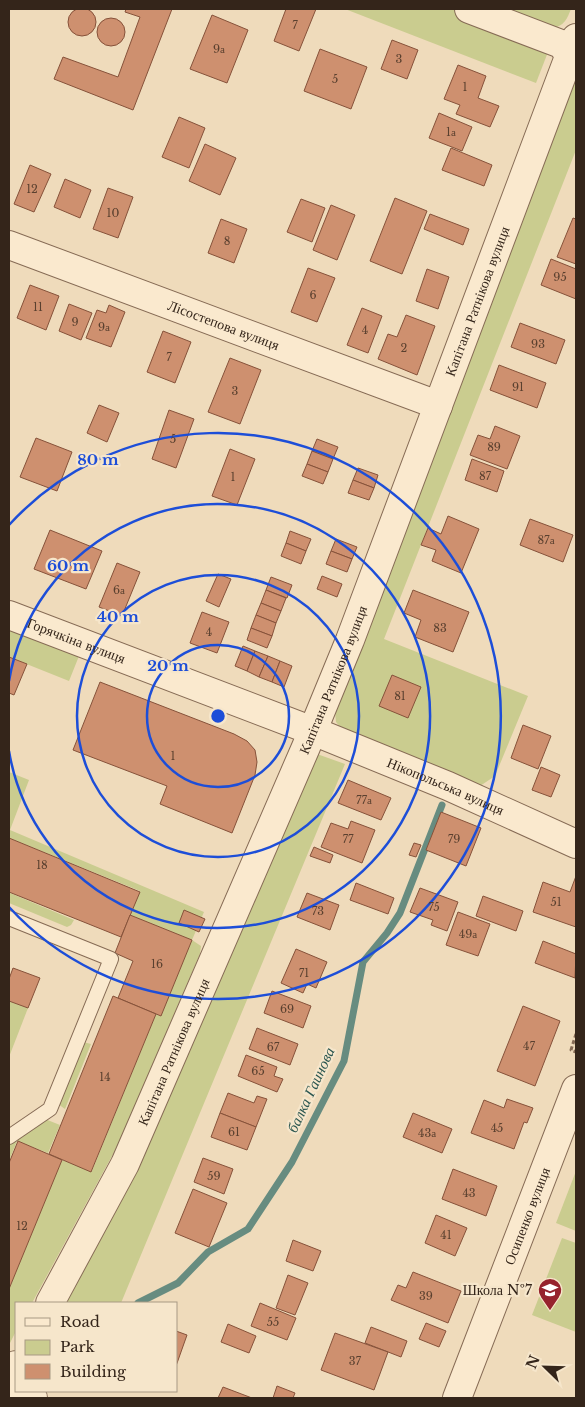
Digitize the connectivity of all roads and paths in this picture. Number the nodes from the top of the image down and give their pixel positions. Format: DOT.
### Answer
graph roads {
  1 [pos="469,9"];
  2 [pos="573,47"];
  3 [pos="9,245"];
  4 [pos="438,406"];
  5 [pos="9,615"];
  6 [pos="313,731"];
  7 [pos="576,844"];
  8 [pos="9,918"];
  9 [pos="576,1034"];
  10 [pos="576,1052"];
  11 [pos="576,1090"];
  12 [pos="9,1137"];
  13 [pos="51,1302"];
  14 [pos="15,1367"];
  15 [pos="9,1378"];
  16 [pos="9,1394"];
  17 [pos="33,1398"];
  18 [pos="457,1398"];
  1 -- 2 [label="street"];
  2 -- 4 [label="street, Капітана Ратнікова вулиця"];
  3 -- 4 [label="street, Лісостепова вулиця"];
  4 -- 6 [label="street, Капітана Ратнікова вулиця"];
  5 -- 6 [label="street, Горячкіна вулиця"];
  6 -- 7 [label="street, Нікопольська вулиця"];
  6 -- 13 [label="street, Капітана Ратнікова вулиця"];
  8 -- 12 [label="lane"];
  9 -- 10 [label="path"];
  11 -- 18 [label="street, Осипенко вулиця"];
  14 -- 15 [label="street"];
  16 -- 17 [label="street"];
}
